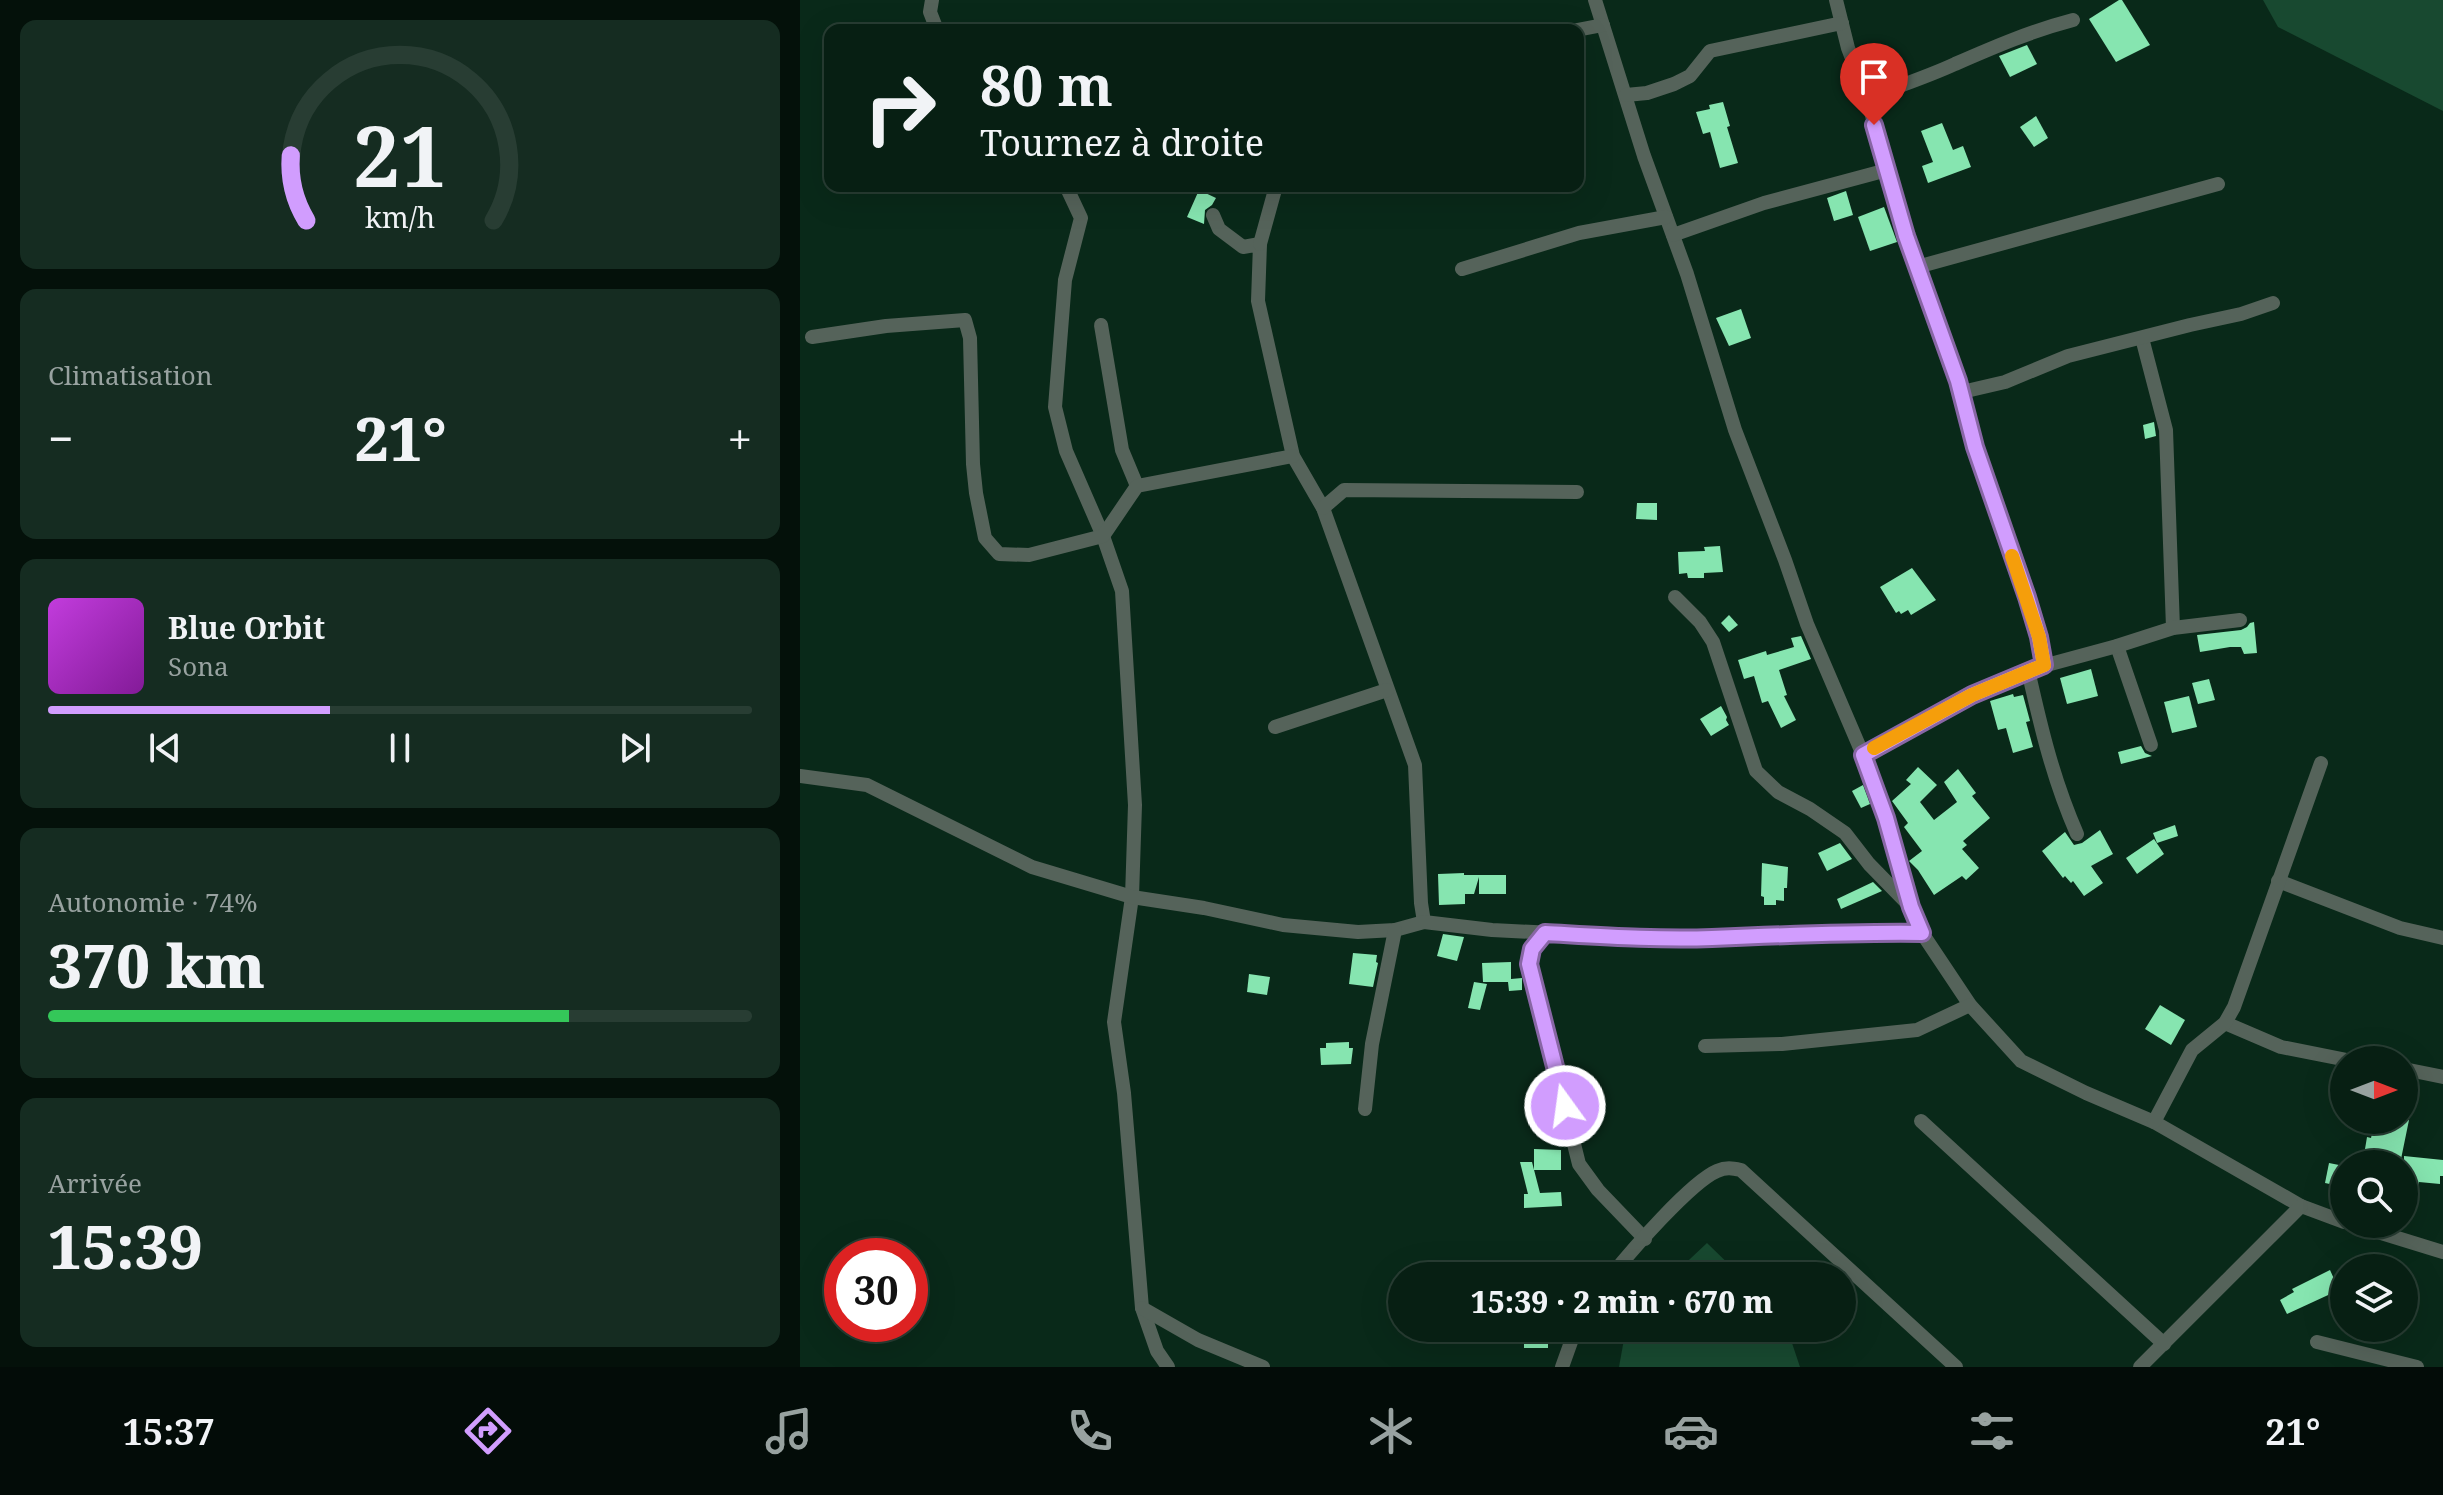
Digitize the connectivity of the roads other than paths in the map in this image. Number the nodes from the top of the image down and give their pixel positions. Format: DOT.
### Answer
graph roads {
  1 [pos="932,0"];
  2 [pos="1595,0"];
  3 [pos="1836,0"];
  4 [pos="2073,20"];
  5 [pos="1842,23"];
  6 [pos="935,24"];
  7 [pos="1603,25"];
  8 [pos="1584,29"];
  9 [pos="1626,95"];
  10 [pos="1867,98"];
  11 [pos="1887,170"];
  12 [pos="2218,184"];
  13 [pos="1069,192"];
  14 [pos="1274,192"];
  15 [pos="1213,215"];
  16 [pos="1666,217"];
  17 [pos="1673,235"];
  18 [pos="1260,244"];
  19 [pos="1917,267"];
  20 [pos="1462,269"];
  21 [pos="2273,303"];
  22 [pos="1101,325"];
  23 [pos="812,337"];
  24 [pos="2142,338"];
  25 [pos="1962,392"];
  26 [pos="1293,456"];
  27 [pos="1137,486"];
  28 [pos="1577,492"];
  29 [pos="1323,508"];
  30 [pos="1103,536"];
  31 [pos="1675,597"];
  32 [pos="2240,620"];
  33 [pos="2173,628"];
  34 [pos="2117,646"];
  35 [pos="2044,665"];
  36 [pos="2028,670"];
  37 [pos="1387,690"];
  38 [pos="1275,727"];
  39 [pos="2151,745"];
  40 [pos="1863,755"];
  41 [pos="2321,763"];
  42 [pos="800,776"];
  43 [pos="2077,834"];
  44 [pos="2278,881"];
  45 [pos="1132,897"];
  46 [pos="1911,907"];
  47 [pos="1424,922"];
  48 [pos="1395,930"];
  49 [pos="1545,933"];
  50 [pos="1922,933"];
  51 [pos="2443,938"];
  52 [pos="1970,1005"];
  53 [pos="2225,1023"];
  54 [pos="1705,1046"];
  55 [pos="2330,1057"];
  56 [pos="2418,1072"];
  57 [pos="2443,1077"];
  58 [pos="1365,1109"];
  59 [pos="1921,1121"];
  60 [pos="2154,1122"];
  61 [pos="2301,1206"];
  62 [pos="2330,1217"];
  63 [pos="2398,1238"];
  64 [pos="1645,1239"];
  65 [pos="2443,1252"];
  66 [pos="1624,1262"];
  67 [pos="1142,1308"];
  68 [pos="1571,1342"];
  69 [pos="2317,1342"];
  70 [pos="2164,1344"];
  71 [pos="1168,1367"];
  72 [pos="1263,1367"];
  73 [pos="1562,1367"];
  74 [pos="1956,1367"];
  75 [pos="2140,1367"];
  76 [pos="2417,1367"];
  1 -- 6 [label="street"];
  2 -- 7 [label="street"];
  3 -- 5 [label="street"];
  4 -- 10 [label="street"];
  5 -- 9 [label="street"];
  5 -- 10 [label="street"];
  7 -- 8 [label="street"];
  7 -- 9 [label="street"];
  9 -- 16 [label="street"];
  10 -- 11 [label="street"];
  11 -- 17 [label="street"];
  11 -- 19 [label="street"];
  12 -- 19 [label="street"];
  13 -- 30 [label="street"];
  14 -- 18 [label="street"];
  15 -- 18 [label="street"];
  16 -- 17 [label="street"];
  16 -- 20 [label="street"];
  17 -- 40 [label="street"];
  18 -- 26 [label="street"];
  19 -- 25 [label="street"];
  21 -- 24 [label="street"];
  22 -- 27 [label="street"];
  23 -- 30 [label="street"];
  24 -- 25 [label="street"];
  24 -- 33 [label="street"];
  25 -- 35 [label="street"];
  26 -- 27 [label="street"];
  26 -- 29 [label="street"];
  27 -- 30 [label="street"];
  28 -- 29 [label="street"];
  29 -- 37 [label="street"];
  30 -- 45 [label="street"];
  31 -- 46 [label="street"];
  32 -- 33 [label="street"];
  33 -- 34 [label="street"];
  34 -- 35 [label="street"];
  34 -- 39 [label="street"];
  35 -- 36 [label="street"];
  36 -- 40 [label="street"];
  36 -- 43 [label="street"];
  37 -- 38 [label="street"];
  37 -- 47 [label="street"];
  40 -- 46 [label="street"];
  41 -- 44 [label="street"];
  42 -- 45 [label="street"];
  44 -- 51 [label="street"];
  44 -- 53 [label="street"];
  45 -- 48 [label="street"];
  45 -- 67 [label="street"];
  46 -- 50 [label="street"];
  47 -- 48 [label="street"];
  47 -- 49 [label="street"];
  48 -- 58 [label="street"];
  49 -- 50 [label="street"];
  49 -- 64 [label="street"];
  50 -- 52 [label="street"];
  52 -- 54 [label="street"];
  52 -- 60 [label="street"];
  53 -- 55 [label="street"];
  53 -- 60 [label="street"];
  56 -- 57 [label="street"];
  59 -- 70 [label="street"];
  60 -- 61 [label="street"];
  61 -- 62 [label="street"];
  61 -- 70 [label="street"];
  63 -- 65 [label="street"];
  64 -- 66 [label="street"];
  64 -- 74 [label="street"];
  67 -- 71 [label="street"];
  67 -- 72 [label="street"];
  68 -- 73 [label="street"];
  69 -- 76 [label="street"];
  70 -- 75 [label="street"];
}
